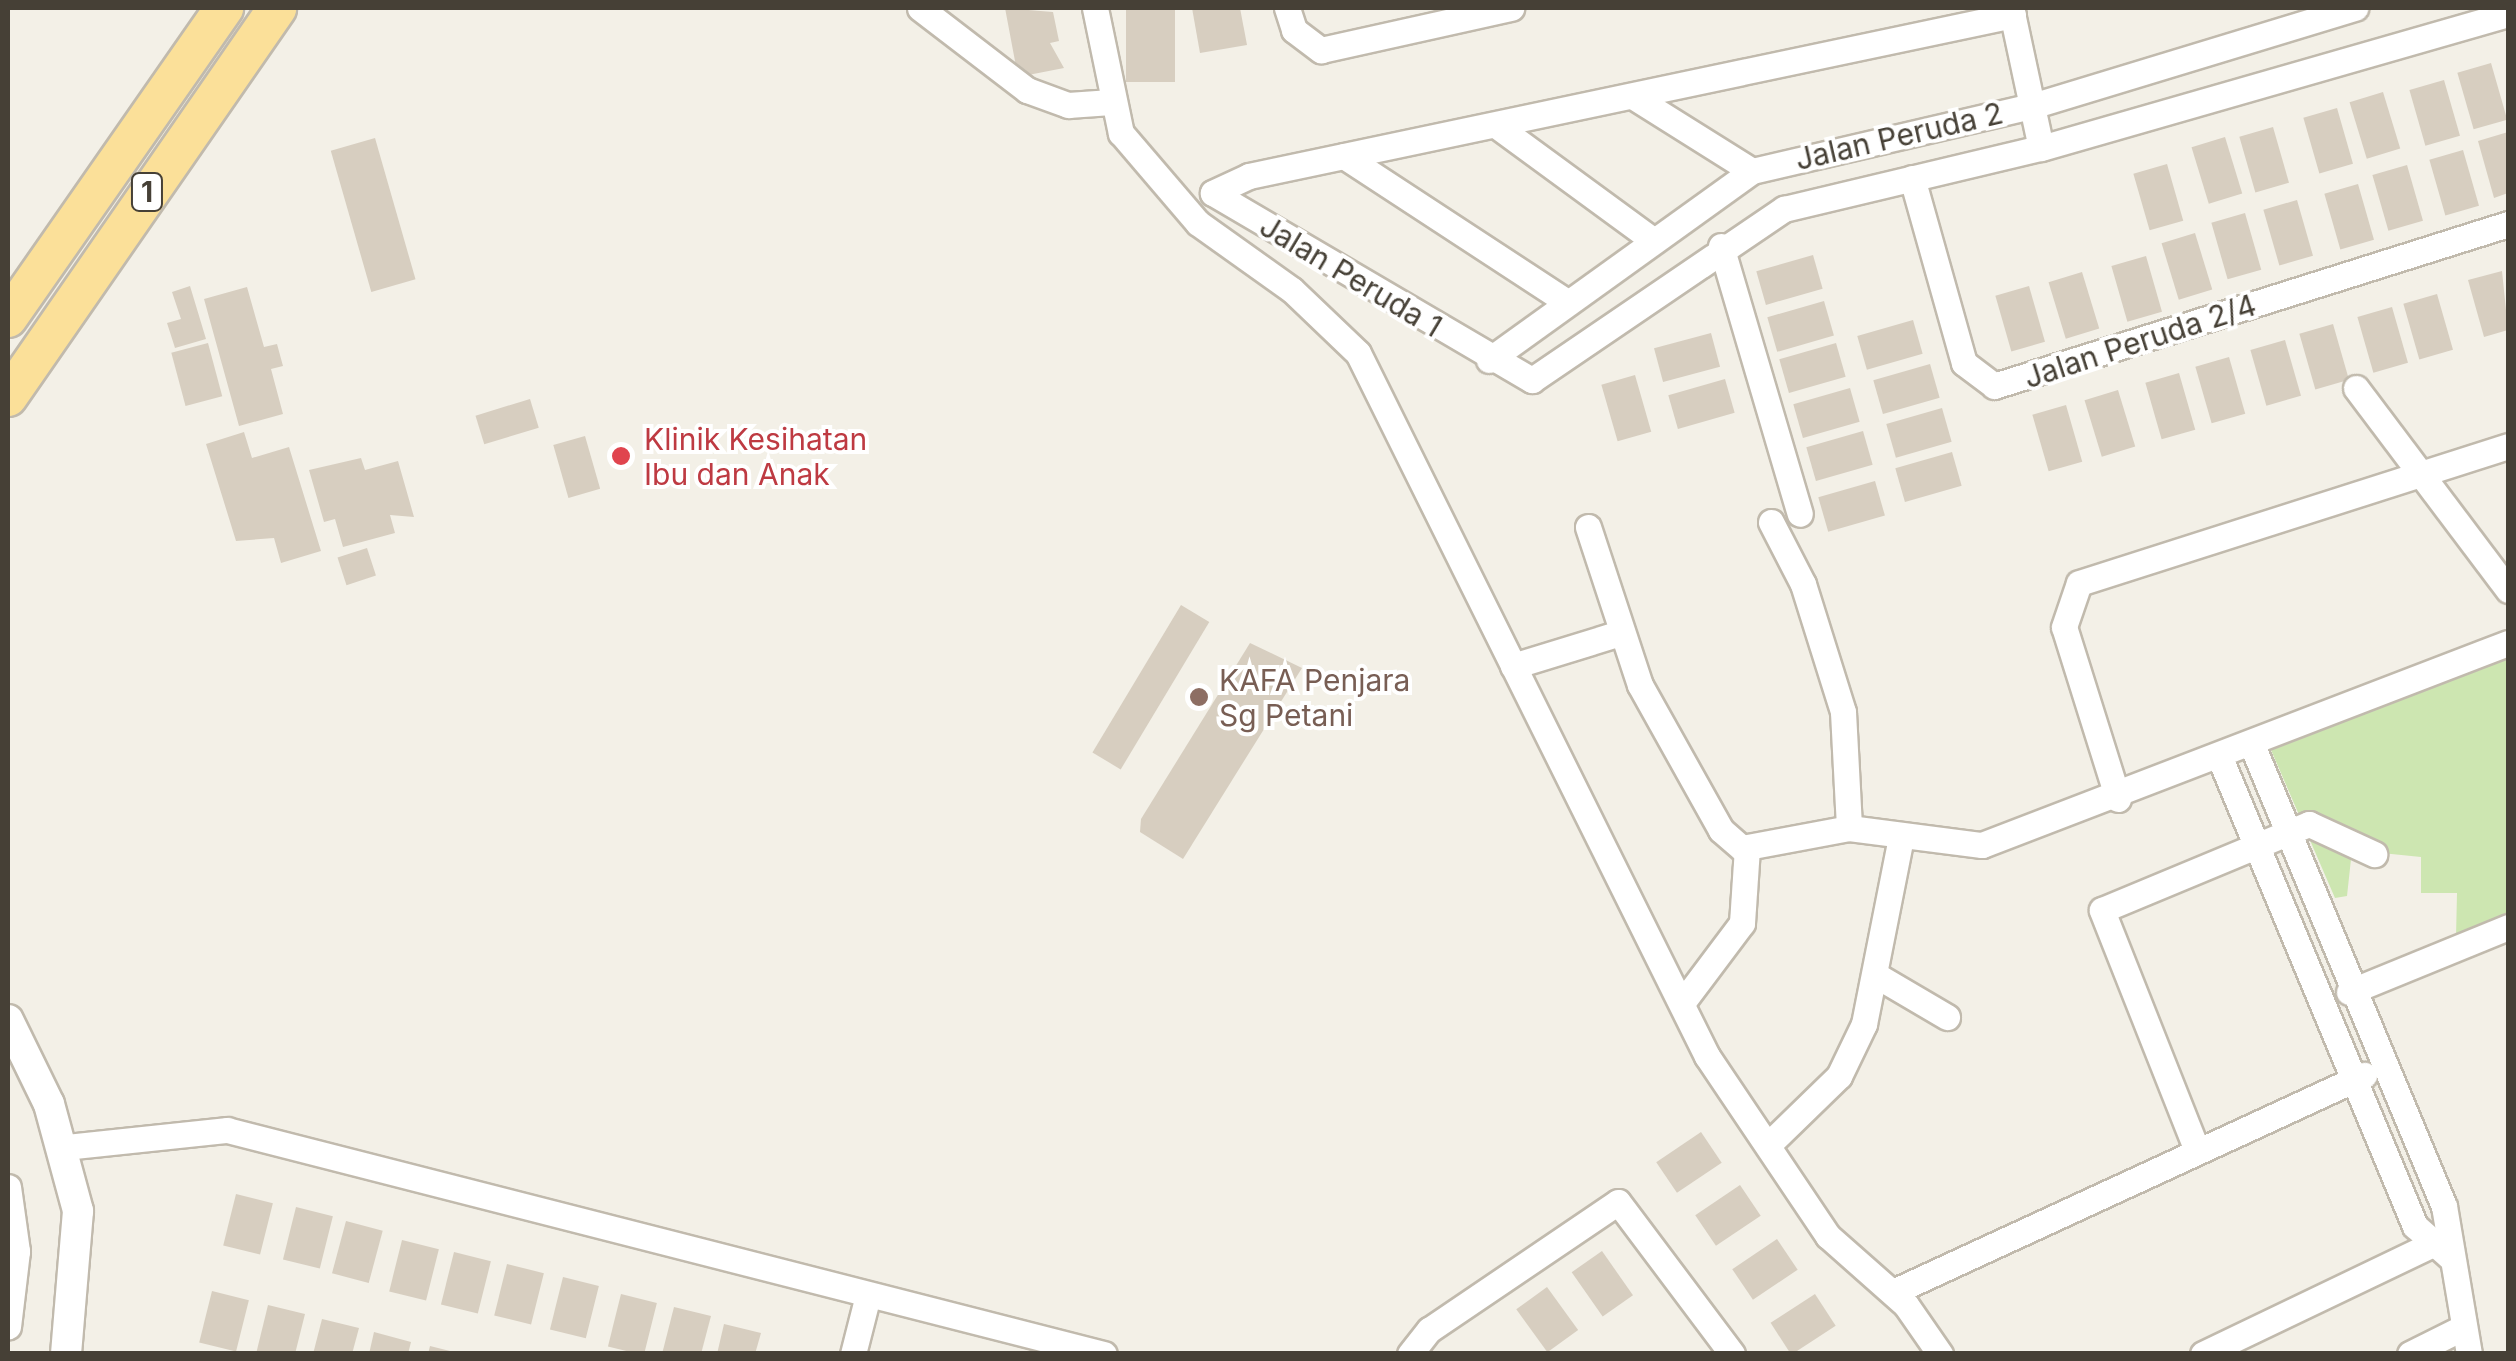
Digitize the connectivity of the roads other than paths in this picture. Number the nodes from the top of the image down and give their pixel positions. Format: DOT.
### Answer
graph roads {
  1 [pos="224,8"];
  2 [pos="278,8"];
  3 [pos="920,8"];
  4 [pos="1095,8"];
  5 [pos="1287,8"];
  6 [pos="1511,8"];
  7 [pos="2356,8"];
  8 [pos="2012,11"];
  9 [pos="2508,14"];
  10 [pos="1634,98"];
  11 [pos="1111,102"];
  12 [pos="2032,106"];
  13 [pos="1497,126"];
  14 [pos="2041,148"];
  15 [pos="1344,156"];
  16 [pos="1752,171"];
  17 [pos="1912,178"];
  18 [pos="2508,224"];
  19 [pos="1650,238"];
  20 [pos="1721,246"];
  21 [pos="1566,301"];
  22 [pos="8,318"];
  23 [pos="1488,360"];
  24 [pos="2356,388"];
  25 [pos="8,397"];
  26 [pos="2508,446"];
  27 [pos="2421,476"];
  28 [pos="1800,514"];
  29 [pos="1771,522"];
  30 [pos="1588,527"];
  31 [pos="2508,590"];
  32 [pos="1620,633"];
  33 [pos="2508,643"];
  34 [pos="1513,666"];
  35 [pos="2252,745"];
  36 [pos="2220,758"];
  37 [pos="2118,799"];
  38 [pos="1848,828"];
  39 [pos="2286,831"];
  40 [pos="1901,836"];
  41 [pos="2260,841"];
  42 [pos="1747,848"];
  43 [pos="2374,854"];
  44 [pos="2508,927"];
  45 [pos="1878,978"];
  46 [pos="2349,992"];
  47 [pos="1682,1002"];
  48 [pos="1946,1017"];
  49 [pos="8,1020"];
  50 [pos="2382,1067"];
  51 [pos="2350,1081"];
  52 [pos="1768,1145"];
  53 [pos="65,1147"];
  54 [pos="2196,1148"];
  55 [pos="8,1187"];
  56 [pos="2440,1252"];
  57 [pos="1893,1292"];
  58 [pos="868,1295"];
  59 [pos="8,1326"];
  60 [pos="2464,1327"];
  61 [pos="66,1354"];
  62 [pos="853,1354"];
  63 [pos="1104,1354"];
  64 [pos="1410,1354"];
  65 [pos="1732,1354"];
  66 [pos="1940,1354"];
  67 [pos="2204,1354"];
  68 [pos="2410,1354"];
  69 [pos="2469,1354"];
  1 -- 22 [label="main road, 1"];
  2 -- 25 [label="main road, 1"];
  3 -- 11 [label="street"];
  4 -- 11 [label="street"];
  5 -- 6 [label="street"];
  7 -- 12 [label="street, Jalan Peruda 2"];
  8 -- 10 [label="street"];
  8 -- 12 [label="street"];
  9 -- 14 [label="street, Jalan Peruda 1"];
  10 -- 13 [label="street"];
  10 -- 16 [label="street"];
  11 -- 34 [label="street"];
  12 -- 14 [label="street"];
  12 -- 16 [label="street, Jalan Peruda 2"];
  13 -- 15 [label="street"];
  13 -- 19 [label="street"];
  14 -- 17 [label="street, Jalan Peruda 1"];
  15 -- 21 [label="street"];
  15 -- 23 [label="street, Jalan Peruda 1"];
  16 -- 19 [label="street, Jalan Peruda 2"];
  17 -- 18 [label="street, Jalan Peruda 2/4"];
  17 -- 20 [label="street, Jalan Peruda 1"];
  19 -- 21 [label="street, Jalan Peruda 2"];
  20 -- 23 [label="street, Jalan Peruda 1"];
  20 -- 28 [label="street"];
  21 -- 23 [label="street, Jalan Peruda 2"];
  24 -- 27 [label="street"];
  26 -- 27 [label="street"];
  27 -- 31 [label="street"];
  27 -- 37 [label="street"];
  29 -- 38 [label="street"];
  30 -- 32 [label="street"];
  32 -- 34 [label="street"];
  32 -- 42 [label="street"];
  33 -- 35 [label="street"];
  34 -- 47 [label="street"];
  35 -- 36 [label="street"];
  35 -- 39 [label="street"];
  36 -- 37 [label="street"];
  36 -- 41 [label="street"];
  37 -- 40 [label="street"];
  38 -- 40 [label="street"];
  38 -- 42 [label="street"];
  39 -- 41 [label="street"];
  39 -- 43 [label="street"];
  39 -- 46 [label="street"];
  40 -- 45 [label="street"];
  41 -- 51 [label="street"];
  41 -- 54 [label="street"];
  42 -- 47 [label="street"];
  44 -- 46 [label="street"];
  45 -- 48 [label="street"];
  45 -- 52 [label="street"];
  46 -- 50 [label="street"];
  47 -- 52 [label="street"];
  49 -- 53 [label="street"];
  50 -- 51 [label="street"];
  50 -- 56 [label="street"];
  51 -- 54 [label="street"];
  51 -- 56 [label="street"];
  52 -- 57 [label="street"];
  53 -- 58 [label="street"];
  53 -- 61 [label="street"];
  54 -- 57 [label="street"];
  55 -- 59 [label="street"];
  56 -- 60 [label="street"];
  56 -- 67 [label="street"];
  57 -- 66 [label="street"];
  58 -- 62 [label="street"];
  58 -- 63 [label="street"];
  60 -- 68 [label="street"];
  60 -- 69 [label="street"];
  64 -- 65 [label="street"];
}
